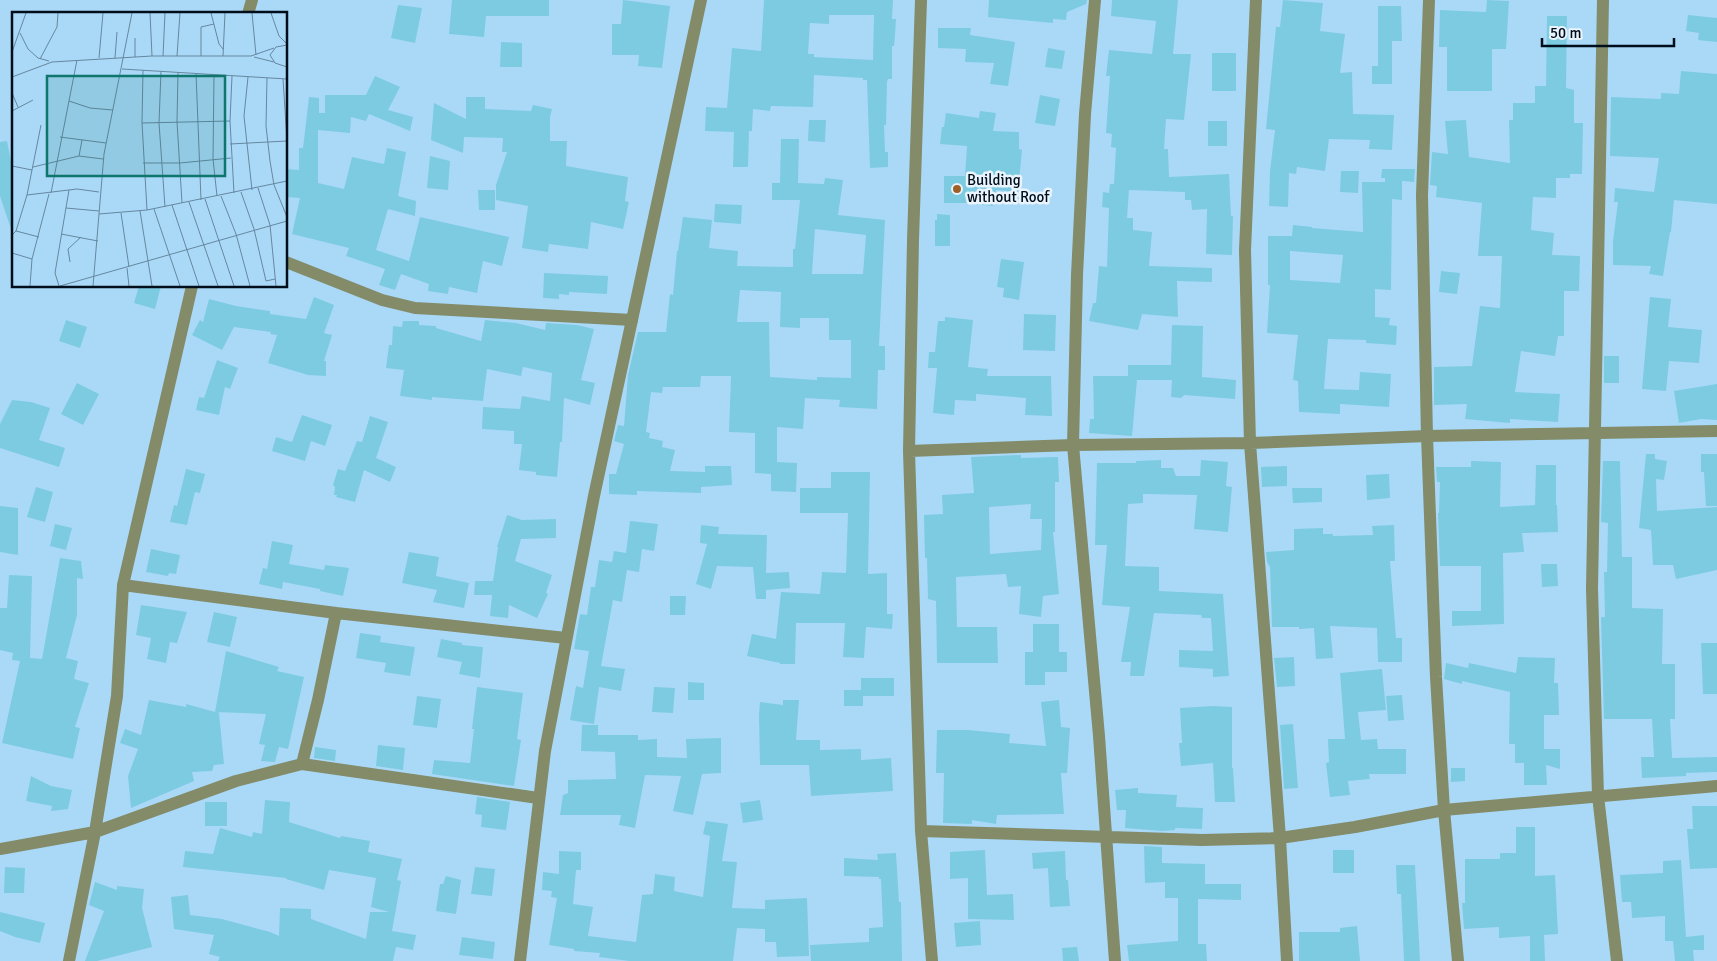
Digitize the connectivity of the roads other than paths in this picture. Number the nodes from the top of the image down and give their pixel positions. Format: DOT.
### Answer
graph roads {
  1 [pos="701,0"];
  2 [pos="921,0"];
  3 [pos="1095,0"];
  4 [pos="1256,0"];
  5 [pos="1429,0"];
  6 [pos="1603,0"];
  7 [pos="288,263"];
  8 [pos="192,288"];
  9 [pos="632,320"];
  10 [pos="1717,432"];
  11 [pos="1595,433"];
  12 [pos="1427,436"];
  13 [pos="1250,443"];
  14 [pos="1073,445"];
  15 [pos="909,452"];
  16 [pos="123,585"];
  17 [pos="336,613"];
  18 [pos="566,638"];
  19 [pos="302,764"];
  20 [pos="1717,786"];
  21 [pos="1598,796"];
  22 [pos="538,798"];
  23 [pos="1444,810"];
  24 [pos="95,832"];
  25 [pos="921,832"];
  26 [pos="1106,838"];
  27 [pos="1280,838"];
  28 [pos="0,849"];
  29 [pos="69,961"];
  30 [pos="520,961"];
  31 [pos="932,961"];
  32 [pos="1116,961"];
  33 [pos="1287,961"];
  34 [pos="1458,961"];
  35 [pos="1617,961"];
  1 -- 9 [label="street"];
  2 -- 15 [label="street"];
  3 -- 14 [label="street"];
  4 -- 13 [label="street"];
  5 -- 12 [label="street"];
  6 -- 11 [label="street"];
  7 -- 9 [label="street"];
  8 -- 16 [label="street"];
  9 -- 18 [label="street"];
  10 -- 11 [label="street"];
  11 -- 12 [label="street"];
  11 -- 21 [label="street"];
  12 -- 13 [label="street"];
  12 -- 23 [label="street"];
  13 -- 14 [label="street"];
  13 -- 27 [label="street"];
  14 -- 15 [label="street"];
  14 -- 26 [label="street"];
  15 -- 25 [label="street"];
  16 -- 17 [label="street"];
  16 -- 24 [label="street"];
  17 -- 18 [label="street"];
  17 -- 19 [label="street"];
  18 -- 22 [label="street"];
  19 -- 22 [label="street"];
  19 -- 24 [label="street"];
  20 -- 21 [label="street"];
  21 -- 23 [label="street"];
  21 -- 35 [label="street"];
  22 -- 30 [label="street"];
  23 -- 27 [label="street"];
  23 -- 34 [label="street"];
  24 -- 28 [label="street"];
  24 -- 29 [label="street"];
  25 -- 26 [label="street"];
  25 -- 31 [label="street"];
  26 -- 27 [label="street"];
  26 -- 32 [label="street"];
  27 -- 33 [label="street"];
}
